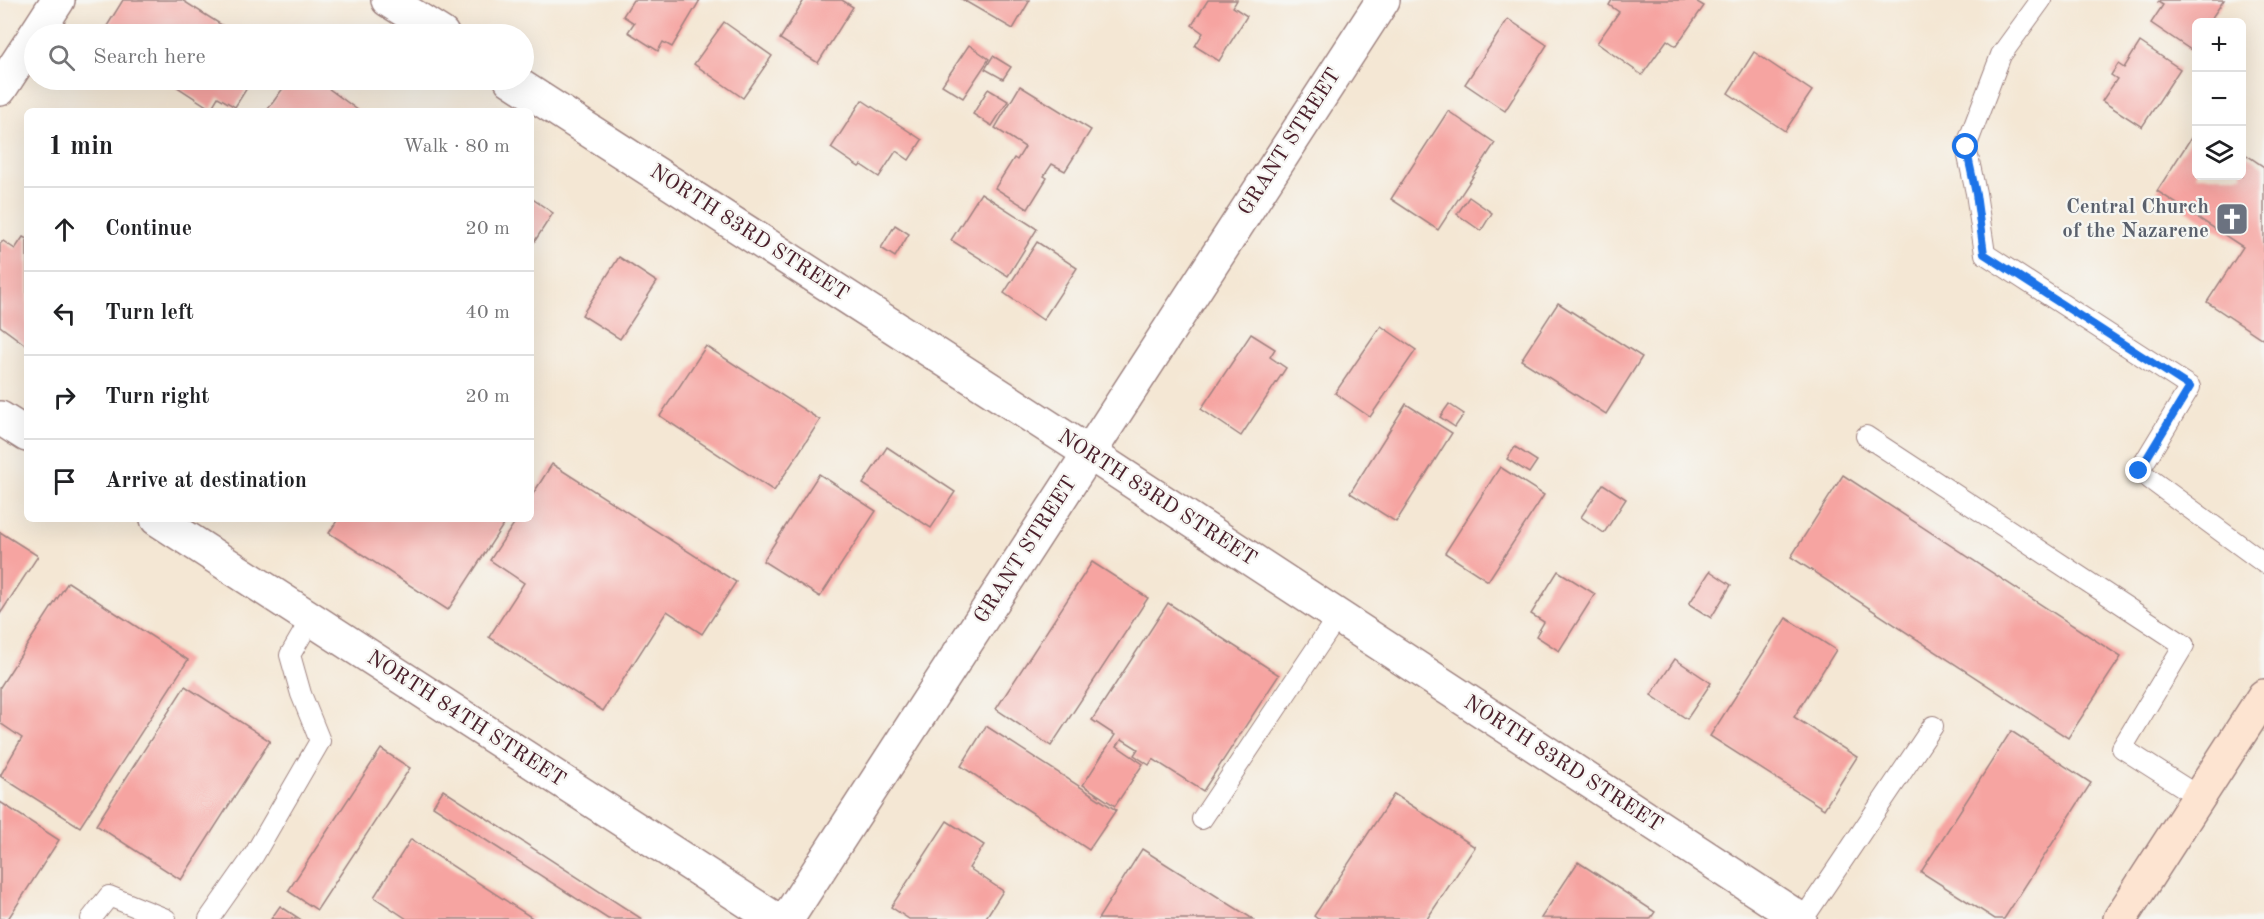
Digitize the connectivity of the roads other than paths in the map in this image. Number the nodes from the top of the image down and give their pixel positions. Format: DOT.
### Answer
graph roads {
  1 [pos="58,0"];
  2 [pos="388,0"];
  3 [pos="1383,0"];
  4 [pos="2042,0"];
  5 [pos="43,24"];
  6 [pos="426,24"];
  7 [pos="24,53"];
  8 [pos="0,89"];
  9 [pos="526,90"];
  10 [pos="0,417"];
  11 [pos="24,433"];
  12 [pos="1866,436"];
  13 [pos="1089,453"];
  14 [pos="162,522"];
  15 [pos="2264,563"];
  16 [pos="1338,616"];
  17 [pos="311,619"];
  18 [pos="2264,696"];
  19 [pos="1933,726"];
  20 [pos="2199,797"];
  21 [pos="1202,819"];
  22 [pos="91,919"];
  23 [pos="166,919"];
  24 [pos="209,919"];
  25 [pos="775,919"];
  26 [pos="787,919"];
  27 [pos="1802,919"];
  28 [pos="2120,919"];
  1 -- 5 [label="street"];
  2 -- 6 [label="street"];
  3 -- 13 [label="street, GRANT STREET"];
  4 -- 15 [label="lane"];
  7 -- 8 [label="street"];
  9 -- 13 [label="street, NORTH 83RD STREET"];
  10 -- 11 [label="street"];
  12 -- 20 [label="lane"];
  13 -- 16 [label="street, NORTH 83RD STREET"];
  13 -- 26 [label="street, GRANT STREET"];
  14 -- 17 [label="street, NORTH 84TH STREET"];
  16 -- 21 [label="lane"];
  16 -- 27 [label="street, NORTH 83RD STREET"];
  17 -- 24 [label="lane"];
  17 -- 25 [label="street, NORTH 84TH STREET"];
  18 -- 20 [label="main road"];
  19 -- 27 [label="lane"];
  20 -- 28 [label="main road"];
  22 -- 23 [label="lane"];
}
